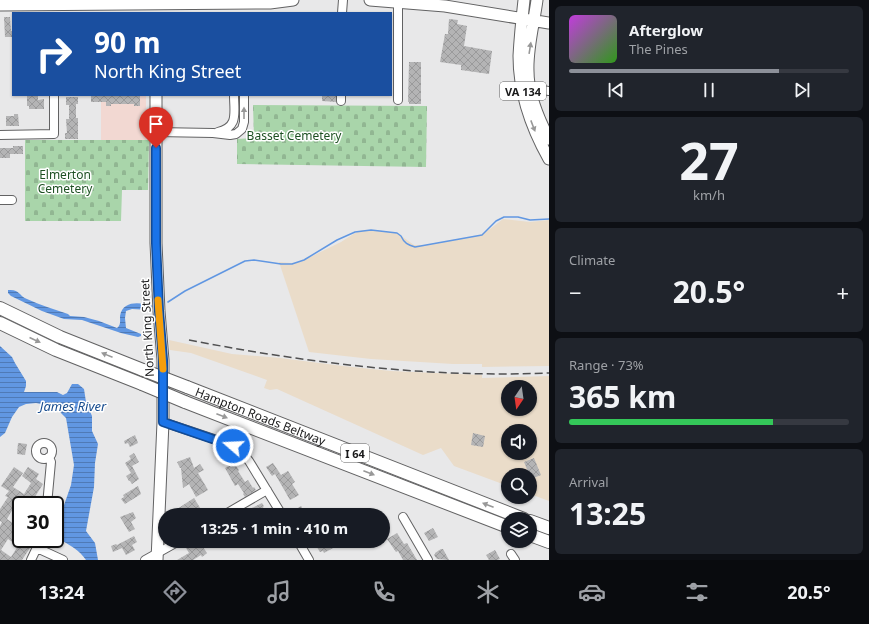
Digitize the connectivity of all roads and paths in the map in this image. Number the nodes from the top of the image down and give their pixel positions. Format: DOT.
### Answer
graph roads {
  1 [pos="293,0"];
  2 [pos="343,0"];
  3 [pos="370,0"];
  4 [pos="524,0"];
  5 [pos="537,0"];
  6 [pos="398,2"];
  7 [pos="156,4"];
  8 [pos="0,5"];
  9 [pos="53,6"];
  10 [pos="342,12"];
  11 [pos="522,18"];
  12 [pos="534,20"];
  13 [pos="549,23"];
  14 [pos="526,88"];
  15 [pos="549,91"];
  16 [pos="54,96"];
  17 [pos="156,96"];
  18 [pos="234,96"];
  19 [pos="244,96"];
  20 [pos="398,100"];
  21 [pos="156,132"];
  22 [pos="214,133"];
  23 [pos="0,135"];
  24 [pos="549,139"];
  25 [pos="549,159"];
  26 [pos="0,200"];
  27 [pos="12,200"];
  28 [pos="0,308"];
  29 [pos="0,323"];
  30 [pos="163,422"];
  31 [pos="49,457"];
  32 [pos="267,490"];
  33 [pos="48,496"];
  34 [pos="236,508"];
  35 [pos="278,508"];
  36 [pos="506,512"];
  37 [pos="403,518"];
  38 [pos="501,524"];
  39 [pos="537,524"];
  40 [pos="549,528"];
  41 [pos="537,538"];
  42 [pos="549,542"];
  43 [pos="37,548"];
  44 [pos="169,548"];
  45 [pos="302,548"];
  46 [pos="157,557"];
  47 [pos="32,560"];
  48 [pos="63,560"];
  49 [pos="144,560"];
  50 [pos="309,560"];
  51 [pos="428,560"];
  1 -- 7 [label="main road"];
  2 -- 10 [label="street"];
  3 -- 6 [label="main road"];
  4 -- 11 [label="main road, VA 134"];
  5 -- 12 [label="main road, VA 134"];
  6 -- 11 [label="main road"];
  6 -- 20 [label="street"];
  7 -- 9 [label="main road"];
  8 -- 9 [label="main road"];
  11 -- 12 [label="main road"];
  11 -- 14 [label="main road, VA 134"];
  12 -- 13 [label="main road"];
  14 -- 12 [label="main road, VA 134, one-way"];
  14 -- 15 [label="street"];
  14 -- 24 [label="main road, VA 134"];
  14 -- 25 [label="main road, VA 134, one-way"];
  16 -- 23 [label="street"];
  17 -- 21 [label="main road, North King Street"];
  18 -- 22 [label="street"];
  22 -- 19 [label="street, one-way"];
  21 -- 22 [label="street"];
  21 -- 30 [label="main road, North King Street"];
  26 -- 27 [label="street"];
  36 -- 28 [label="highway, Hampton Roads Beltway / I 64, one-way, bridge"];
  29 -- 38 [label="highway, Hampton Roads Beltway / I 64, one-way, bridge"];
  30 -- 32 [label="street"];
  30 -- 46 [label="main road, North King Street"];
  31 -- 33 [label="street"];
  32 -- 34 [label="street"];
  32 -- 35 [label="street"];
  37 -- 51 [label="street"];
  39 -- 40 [label="highway"];
  41 -- 42 [label="highway"];
  43 -- 47 [label="street"];
  43 -- 48 [label="street"];
  44 -- 46 [label="street"];
  45 -- 50 [label="street"];
  46 -- 49 [label="street"];
}
